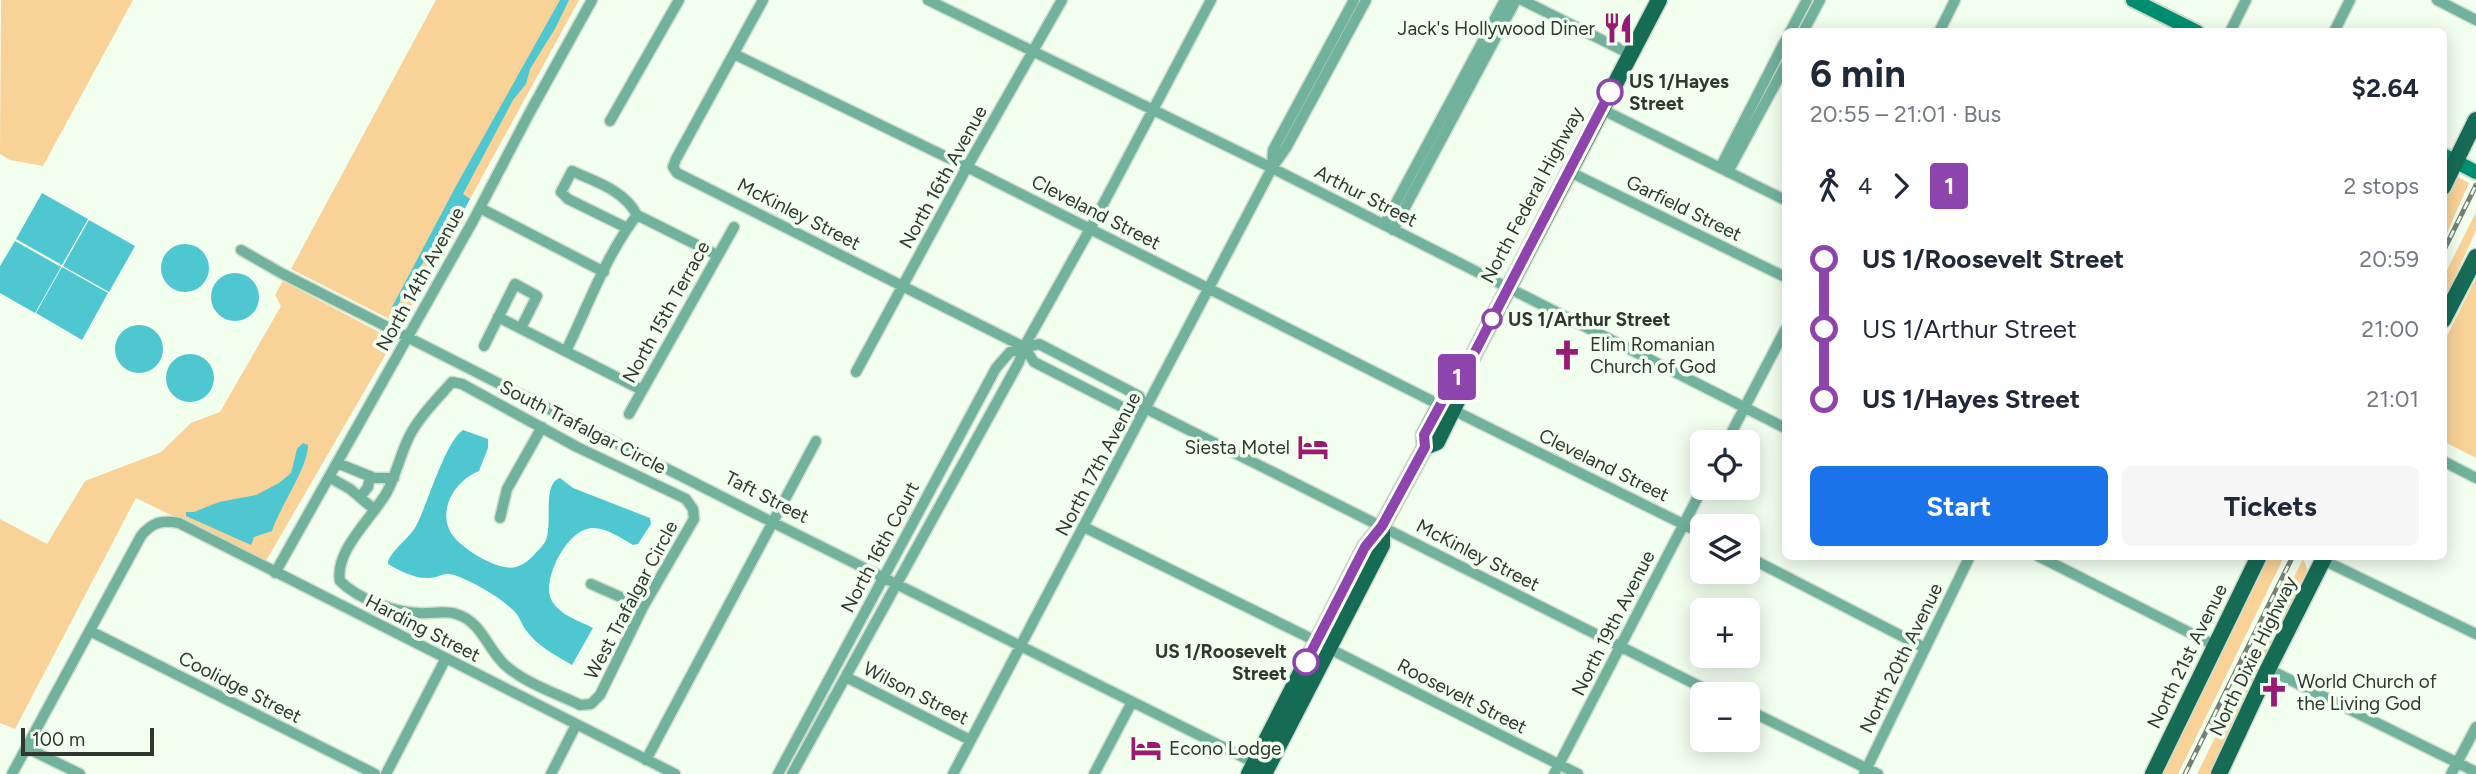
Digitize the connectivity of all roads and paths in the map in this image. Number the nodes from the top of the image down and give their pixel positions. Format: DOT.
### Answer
graph roads {
  1 [pos="592,0"];
  2 [pos="678,0"];
  3 [pos="763,0"];
  4 [pos="928,0"];
  5 [pos="1062,0"];
  6 [pos="1211,0"];
  7 [pos="1354,0"];
  8 [pos="1366,0"];
  9 [pos="1504,0"];
  10 [pos="1516,0"];
  11 [pos="1522,0"];
  12 [pos="1659,0"];
  13 [pos="1807,0"];
  14 [pos="1820,0"];
  15 [pos="1955,0"];
  16 [pos="2133,0"];
  17 [pos="2246,0"];
  18 [pos="2350,0"];
  19 [pos="2437,0"];
  20 [pos="2476,20"];
  21 [pos="1792,28"];
  22 [pos="1805,28"];
  23 [pos="1941,28"];
  24 [pos="2189,28"];
  25 [pos="2232,28"];
  26 [pos="2336,28"];
  27 [pos="1782,47"];
  28 [pos="1034,52"];
  29 [pos="734,54"];
  30 [pos="1630,54"];
  31 [pos="1782,71"];
  32 [pos="1601,109"];
  33 [pos="1152,111"];
  34 [pos="2476,120"];
  35 [pos="610,121"];
  36 [pos="2450,158"];
  37 [pos="967,167"];
  38 [pos="1272,168"];
  39 [pos="1724,170"];
  40 [pos="1569,171"];
  41 [pos="2476,172"];
  42 [pos="1782,199"];
  43 [pos="480,208"];
  44 [pos="638,215"];
  45 [pos="734,227"];
  46 [pos="627,228"];
  47 [pos="1389,228"];
  48 [pos="1090,229"];
  49 [pos="241,250"];
  50 [pos="718,255"];
  51 [pos="2476,257"];
  52 [pos="604,272"];
  53 [pos="1782,276"];
  54 [pos="903,286"];
  55 [pos="1508,287"];
  56 [pos="1209,288"];
  57 [pos="2447,312"];
  58 [pos="498,317"];
  59 [pos="521,328"];
  60 [pos="1000,335"];
  61 [pos="1782,336"];
  62 [pos="408,337"];
  63 [pos="484,346"];
  64 [pos="1024,347"];
  65 [pos="566,351"];
  66 [pos="1002,360"];
  67 [pos="856,372"];
  68 [pos="642,390"];
  69 [pos="1447,407"];
  70 [pos="1745,407"];
  71 [pos="1147,409"];
  72 [pos="629,414"];
  73 [pos="1782,426"];
  74 [pos="542,427"];
  75 [pos="1733,430"];
  76 [pos="816,441"];
  77 [pos="337,463"];
  78 [pos="2447,463"];
  79 [pos="370,476"];
  80 [pos="329,477"];
  81 [pos="394,478"];
  82 [pos="2476,478"];
  83 [pos="360,497"];
  84 [pos="1697,500"];
  85 [pos="693,509"];
  86 [pos="375,510"];
  87 [pos="500,518"];
  88 [pos="774,523"];
  89 [pos="1684,524"];
  90 [pos="1382,526"];
  91 [pos="1084,527"];
  92 [pos="1690,527"];
  93 [pos="1968,560"];
  94 [pos="2046,560"];
  95 [pos="2257,560"];
  96 [pos="2320,560"];
  97 [pos="2325,560"];
  98 [pos="1760,563"];
  99 [pos="275,573"];
  100 [pos="884,577"];
  101 [pos="896,583"];
  102 [pos="590,584"];
  103 [pos="643,607"];
  104 [pos="90,631"];
  105 [pos="2476,634"];
  106 [pos="1323,645"];
  107 [pos="2216,646"];
  108 [pos="1020,647"];
  109 [pos="1620,647"];
  110 [pos="1925,648"];
  111 [pos="446,658"];
  112 [pos="2268,669"];
  113 [pos="846,677"];
  114 [pos="1691,682"];
  115 [pos="1132,702"];
  116 [pos="1760,716"];
  117 [pos="576,725"];
  118 [pos="2476,727"];
  119 [pos="971,740"];
  120 [pos="27,748"];
  121 [pos="646,760"];
  122 [pos="2457,763"];
  123 [pos="1557,769"];
  124 [pos="1262,771"];
  125 [pos="1866,771"];
  126 [pos="2476,772"];
  127 [pos="12,774"];
  128 [pos="80,774"];
  129 [pos="375,774"];
  130 [pos="386,774"];
  131 [pos="551,774"];
  132 [pos="675,774"];
  133 [pos="778,774"];
  134 [pos="792,774"];
  135 [pos="953,774"];
  136 [pos="1094,774"];
  137 [pos="1578,774"];
  138 [pos="1878,774"];
  139 [pos="2152,774"];
  140 [pos="2219,774"];
  141 [pos="2451,774"];
  1 -- 43 [label="street, North 14th Avenue"];
  2 -- 35 [label="street"];
  3 -- 29 [label="street"];
  4 -- 28 [label="street, Arthur Street"];
  5 -- 28 [label="street, North 16th Avenue"];
  6 -- 33 [label="street, North 16th Court"];
  7 -- 38 [label="street, North 17th Avenue"];
  8 -- 38 [label="street, North 17th Avenue"];
  9 -- 47 [label="street"];
  10 -- 47 [label="street"];
  11 -- 30 [label="street"];
  12 -- 30 [label="main road, North Federal Highway"];
  13 -- 21 [label="street"];
  14 -- 22 [label="street"];
  15 -- 23 [label="street"];
  16 -- 24 [label="street"];
  17 -- 25 [label="street"];
  18 -- 26 [label="street"];
  19 -- 20 [label="street"];
  27 -- 39 [label="street"];
  28 -- 33 [label="street, Arthur Street"];
  28 -- 37 [label="street, North 16th Avenue"];
  29 -- 37 [label="street, Cleveland Street"];
  29 -- 54 [label="street, McKinley Street"];
  30 -- 32 [label="main road, North Federal Highway"];
  31 -- 39 [label="street"];
  32 -- 39 [label="street"];
  32 -- 40 [label="main road, North Federal Highway"];
  33 -- 38 [label="street, Arthur Street"];
  33 -- 48 [label="street, North 16th Court"];
  34 -- 36 [label="main road"];
  36 -- 41 [label="street"];
  37 -- 48 [label="street, Cleveland Street"];
  37 -- 54 [label="street, North 16th Avenue"];
  38 -- 47 [label="street, Arthur Street"];
  38 -- 56 [label="street, North 17th Avenue"];
  39 -- 42 [label="street"];
  40 -- 53 [label="street, Garfield Street"];
  40 -- 55 [label="main road, North Federal Highway"];
  43 -- 52 [label="street"];
  43 -- 62 [label="street, North 14th Avenue"];
  44 -- 46 [label="street"];
  44 -- 46 [label="street"];
  44 -- 50 [label="street"];
  45 -- 50 [label="street, North 15th Terrace"];
  46 -- 52 [label="street"];
  47 -- 55 [label="street, Arthur Street"];
  48 -- 56 [label="street, Cleveland Street"];
  48 -- 64 [label="street, North 16th Court"];
  49 -- 62 [label="street, Taft Street"];
  50 -- 68 [label="street, North 15th Terrace"];
  51 -- 57 [label="main road"];
  52 -- 65 [label="street"];
  54 -- 60 [label="street, McKinley Street"];
  54 -- 67 [label="street, North 16th Avenue"];
  55 -- 69 [label="main road, North Federal Highway"];
  55 -- 70 [label="street, Arthur Street"];
  56 -- 69 [label="street, Cleveland Street"];
  56 -- 71 [label="street, North 17th Avenue"];
  58 -- 59 [label="street"];
  58 -- 59 [label="street"];
  58 -- 63 [label="street"];
  59 -- 65 [label="street"];
  60 -- 64 [label="street, McKinley Street"];
  60 -- 66 [label="street"];
  61 -- 70 [label="street"];
  62 -- 77 [label="street, North 14th Avenue"];
  62 -- 88 [label="street, Taft Street"];
  64 -- 66 [label="street"];
  64 -- 71 [label="street, McKinley Street"];
  64 -- 71 [label="street, McKinley Street"];
  64 -- 101 [label="street, North 16th Court"];
  65 -- 68 [label="street"];
  66 -- 100 [label="street, North 16th Court"];
  68 -- 72 [label="street, North 15th Terrace"];
  69 -- 89 [label="street, Cleveland Street"];
  69 -- 90 [label="main road, North Federal Highway"];
  70 -- 73 [label="street, Arthur Street"];
  70 -- 75 [label="street"];
  71 -- 90 [label="street, McKinley Street"];
  71 -- 91 [label="street, North 17th Avenue"];
  74 -- 81 [label="street, South Trafalgar Circle"];
  74 -- 85 [label="street, South Trafalgar Circle"];
  74 -- 87 [label="street"];
  76 -- 88 [label="street"];
  77 -- 79 [label="street"];
  77 -- 80 [label="street, North 14th Avenue"];
  78 -- 82 [label="street"];
  79 -- 81 [label="street"];
  79 -- 83 [label="street"];
  80 -- 83 [label="street"];
  80 -- 99 [label="street, North 14th Avenue"];
  81 -- 86 [label="street"];
  83 -- 86 [label="street"];
  84 -- 89 [label="street, North 19th Avenue"];
  85 -- 103 [label="street, West Trafalgar Circle"];
  86 -- 103 [label="street, West Trafalgar Circle"];
  88 -- 100 [label="street, Taft Street"];
  88 -- 121 [label="street"];
  89 -- 92 [label="street, Cleveland Street"];
  89 -- 109 [label="street, North 19th Avenue"];
  90 -- 106 [label="main road, North Federal Highway"];
  90 -- 109 [label="street, McKinley Street"];
  91 -- 106 [label="street, Roosevelt Street"];
  91 -- 108 [label="street, North 17th Avenue"];
  93 -- 110 [label="street, North 20th Avenue"];
  94 -- 107 [label="street"];
  95 -- 107 [label="main road, North 21st Avenue"];
  96 -- 112 [label="main road, North Dixie Highway"];
  97 -- 105 [label="street"];
  98 -- 110 [label="street"];
  99 -- 104 [label="street, Harding Street"];
  99 -- 111 [label="street, Harding Street"];
  100 -- 101 [label="street, Taft Street"];
  100 -- 133 [label="street, North 16th Court"];
  101 -- 108 [label="street, Taft Street"];
  101 -- 113 [label="street, North 16th Court"];
  102 -- 103 [label="street"];
  104 -- 120 [label="street"];
  104 -- 129 [label="street, Coolidge Street"];
  106 -- 123 [label="street, Roosevelt Street"];
  106 -- 124 [label="main road, North Federal Highway"];
  107 -- 139 [label="main road, North 21st Avenue"];
  108 -- 115 [label="street, Taft Street"];
  108 -- 119 [label="street, North 17th Avenue"];
  109 -- 114 [label="street, McKinley Street"];
  109 -- 123 [label="street, North 19th Avenue"];
  110 -- 125 [label="street, North 20th Avenue"];
  111 -- 117 [label="street, Harding Street"];
  111 -- 130 [label="street"];
  112 -- 122 [label="street"];
  112 -- 140 [label="main road, North Dixie Highway"];
  113 -- 119 [label="street, Wilson Street"];
  113 -- 134 [label="street, North 16th Court"];
  115 -- 124 [label="street, Taft Street"];
  115 -- 136 [label="street"];
  116 -- 125 [label="street"];
  117 -- 121 [label="street, Harding Street"];
  117 -- 131 [label="street"];
  118 -- 122 [label="street"];
  119 -- 135 [label="street, North 17th Avenue"];
  120 -- 127 [label="street"];
  120 -- 128 [label="street"];
  121 -- 132 [label="street, Harding Street"];
  122 -- 126 [label="street"];
  122 -- 141 [label="street"];
  123 -- 137 [label="street, Roosevelt Street"];
  125 -- 138 [label="street"];
}
